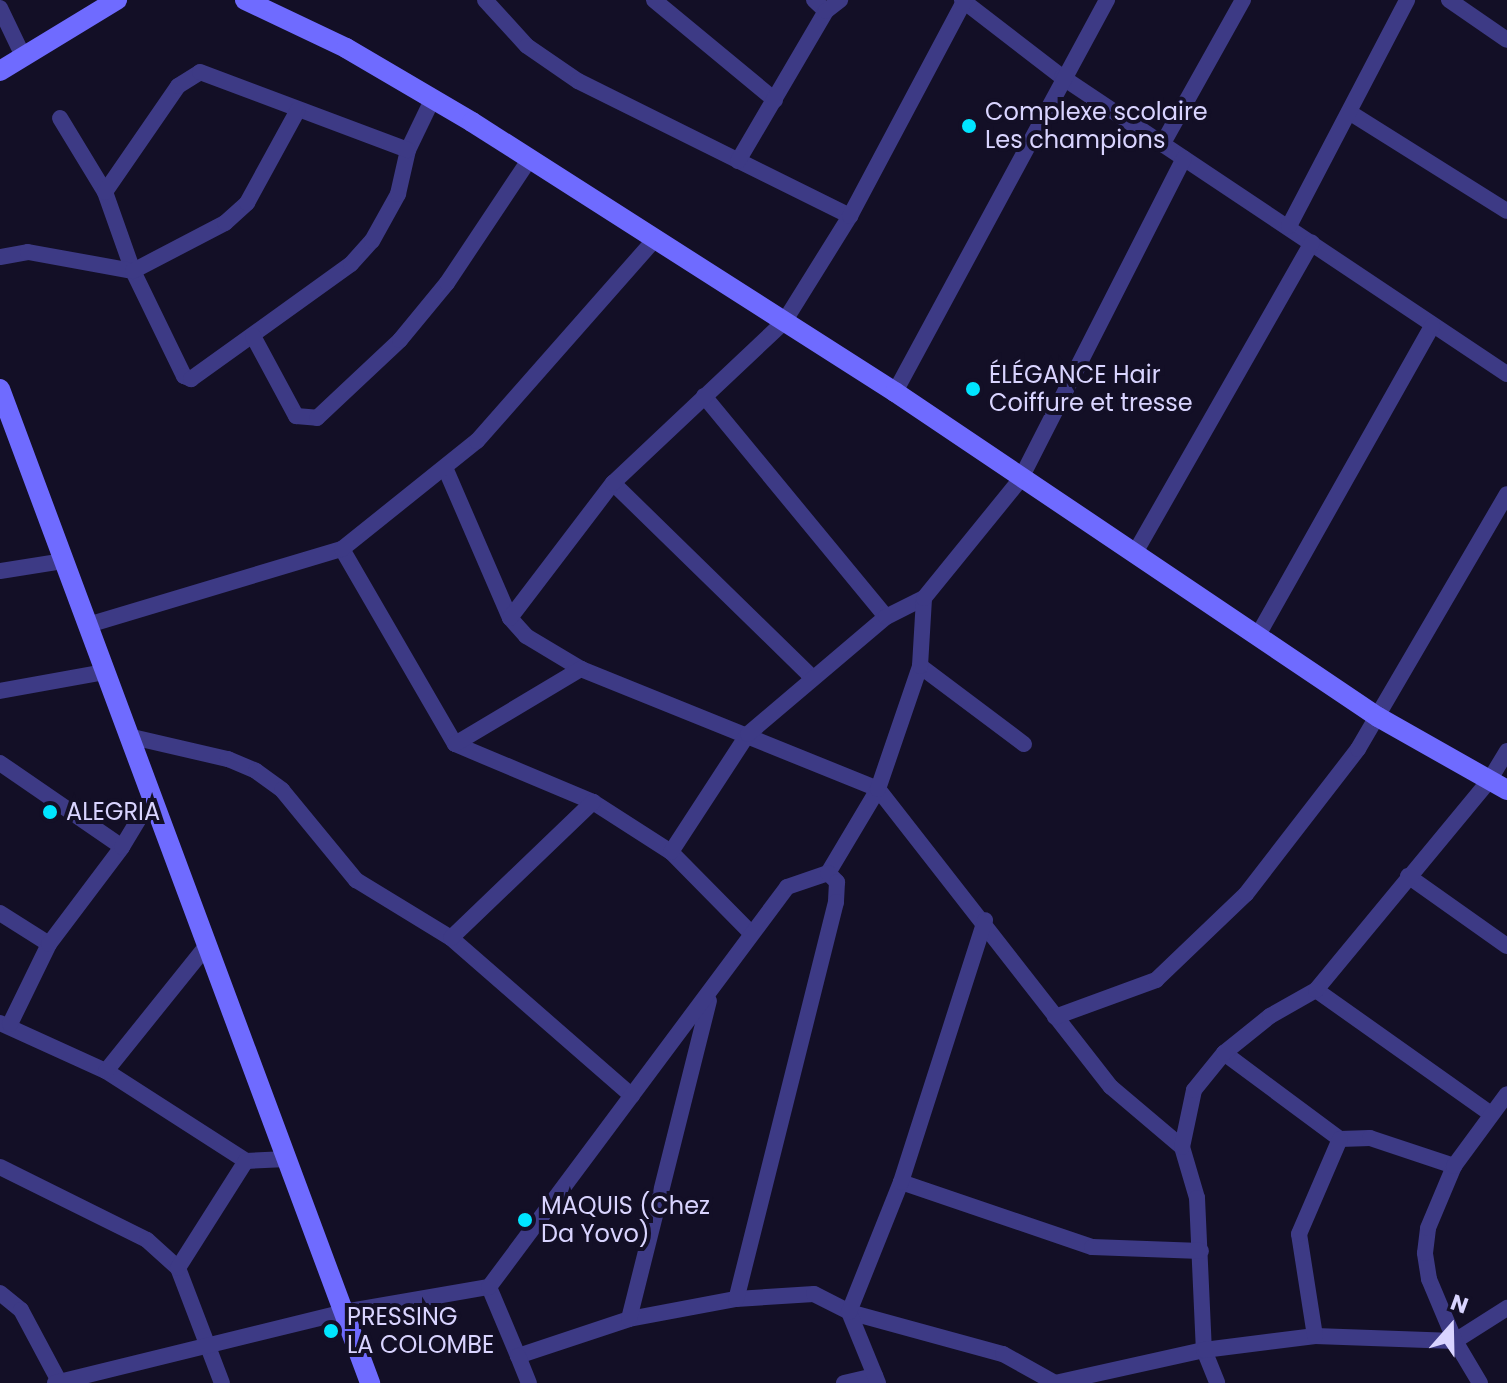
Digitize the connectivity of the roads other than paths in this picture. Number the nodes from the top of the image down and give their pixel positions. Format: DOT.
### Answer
graph roads {
  1 [pos="117,0"];
  2 [pos="245,0"];
  3 [pos="485,0"];
  4 [pos="654,0"];
  5 [pos="840,0"];
  6 [pos="1107,0"];
  7 [pos="1243,0"];
  8 [pos="1407,0"];
  9 [pos="1449,0"];
  10 [pos="964,1"];
  11 [pos="820,6"];
  12 [pos="0,8"];
  13 [pos="1507,40"];
  14 [pos="23,56"];
  15 [pos="0,71"];
  16 [pos="1062,77"];
  17 [pos="433,98"];
  18 [pos="775,100"];
  19 [pos="298,110"];
  20 [pos="1349,112"];
  21 [pos="60,118"];
  22 [pos="1163,143"];
  23 [pos="408,150"];
  24 [pos="1184,158"];
  25 [pos="529,160"];
  26 [pos="738,161"];
  27 [pos="105,192"];
  28 [pos="1507,211"];
  29 [pos="850,216"];
  30 [pos="1289,226"];
  31 [pos="656,238"];
  32 [pos="1312,243"];
  33 [pos="0,257"];
  34 [pos="133,271"];
  35 [pos="784,322"];
  36 [pos="1432,326"];
  37 [pos="253,336"];
  38 [pos="1507,374"];
  39 [pos="0,389"];
  40 [pos="895,392"];
  41 [pos="704,396"];
  42 [pos="8,426"];
  43 [pos="446,470"];
  44 [pos="1020,480"];
  45 [pos="613,483"];
  46 [pos="1507,494"];
  47 [pos="342,549"];
  48 [pos="1136,551"];
  49 [pos="64,561"];
  50 [pos="0,571"];
  51 [pos="924,598"];
  52 [pos="886,617"];
  53 [pos="510,618"];
  54 [pos="88,625"];
  55 [pos="1258,635"];
  56 [pos="920,666"];
  57 [pos="581,669"];
  58 [pos="105,672"];
  59 [pos="812,677"];
  60 [pos="0,691"];
  61 [pos="1378,717"];
  62 [pos="748,734"];
  63 [pos="128,736"];
  64 [pos="455,744"];
  65 [pos="1024,744"];
  66 [pos="1507,751"];
  67 [pos="0,763"];
  68 [pos="1498,786"];
  69 [pos="878,789"];
  70 [pos="152,797"];
  71 [pos="593,802"];
  72 [pos="122,847"];
  73 [pos="671,852"];
  74 [pos="828,873"];
  75 [pos="1408,876"];
  76 [pos="0,913"];
  77 [pos="985,920"];
  78 [pos="751,933"];
  79 [pos="451,938"];
  80 [pos="49,944"];
  81 [pos="1507,946"];
  82 [pos="205,948"];
  83 [pos="1316,990"];
  84 [pos="711,992"];
  85 [pos="1055,1017"];
  86 [pos="5,1024"];
  87 [pos="1224,1053"];
  88 [pos="106,1071"];
  89 [pos="1507,1094"];
  90 [pos="632,1096"];
  91 [pos="1491,1114"];
  92 [pos="1340,1139"];
  93 [pos="1182,1147"];
  94 [pos="287,1159"];
  95 [pos="246,1161"];
  96 [pos="1454,1166"];
  97 [pos="0,1167"];
  98 [pos="901,1182"];
  99 [pos="1201,1251"];
  100 [pos="178,1268"];
  101 [pos="489,1287"];
  102 [pos="0,1293"];
  103 [pos="736,1299"];
  104 [pos="1507,1308"];
  105 [pos="344,1312"];
  106 [pos="849,1312"];
  107 [pos="629,1319"];
  108 [pos="1315,1336"];
  109 [pos="1455,1341"];
  110 [pos="209,1346"];
  111 [pos="1204,1350"];
  112 [pos="518,1356"];
  113 [pos="877,1379"];
  114 [pos="58,1383"];
  115 [pos="222,1383"];
  116 [pos="370,1383"];
  117 [pos="529,1383"];
  118 [pos="844,1383"];
  119 [pos="1055,1383"];
  120 [pos="1217,1383"];
  121 [pos="1480,1383"];
  1 -- 14 [label="main road"];
  2 -- 17 [label="main road"];
  3 -- 26 [label="street"];
  4 -- 18 [label="street"];
  5 -- 11 [label="street"];
  6 -- 16 [label="street"];
  7 -- 22 [label="street"];
  8 -- 20 [label="street"];
  9 -- 13 [label="street"];
  10 -- 16 [label="street"];
  10 -- 29 [label="street"];
  11 -- 18 [label="street"];
  12 -- 14 [label="street"];
  14 -- 15 [label="main road"];
  16 -- 22 [label="street"];
  16 -- 40 [label="street"];
  17 -- 23 [label="street"];
  17 -- 25 [label="main road"];
  18 -- 26 [label="street"];
  19 -- 23 [label="street"];
  19 -- 27 [label="street"];
  19 -- 34 [label="street"];
  20 -- 28 [label="street"];
  20 -- 30 [label="street"];
  21 -- 27 [label="street"];
  22 -- 24 [label="street"];
  23 -- 37 [label="street"];
  24 -- 30 [label="street"];
  24 -- 44 [label="street"];
  25 -- 31 [label="main road"];
  25 -- 37 [label="street"];
  26 -- 29 [label="street"];
  27 -- 34 [label="street"];
  29 -- 35 [label="street"];
  30 -- 32 [label="street"];
  31 -- 35 [label="main road"];
  31 -- 43 [label="street"];
  32 -- 36 [label="street"];
  32 -- 48 [label="street"];
  33 -- 34 [label="street"];
  34 -- 37 [label="street"];
  35 -- 40 [label="main road"];
  35 -- 41 [label="street"];
  36 -- 38 [label="street"];
  36 -- 55 [label="street"];
  39 -- 42 [label="main road"];
  40 -- 44 [label="main road"];
  41 -- 45 [label="street"];
  41 -- 52 [label="street"];
  42 -- 49 [label="main road"];
  43 -- 47 [label="street"];
  43 -- 53 [label="street"];
  44 -- 48 [label="main road"];
  44 -- 51 [label="street"];
  45 -- 53 [label="street"];
  45 -- 59 [label="street"];
  46 -- 61 [label="street"];
  47 -- 54 [label="street"];
  47 -- 64 [label="street"];
  48 -- 55 [label="main road"];
  49 -- 50 [label="street"];
  49 -- 54 [label="main road"];
  51 -- 52 [label="street"];
  51 -- 56 [label="street"];
  52 -- 59 [label="street"];
  53 -- 57 [label="street"];
  54 -- 58 [label="main road"];
  55 -- 61 [label="main road"];
  56 -- 65 [label="street"];
  56 -- 69 [label="street"];
  57 -- 62 [label="street"];
  57 -- 64 [label="street"];
  58 -- 60 [label="street"];
  58 -- 63 [label="main road"];
  59 -- 62 [label="street"];
  61 -- 68 [label="main road"];
  61 -- 85 [label="street"];
  62 -- 69 [label="street"];
  62 -- 73 [label="street"];
  63 -- 70 [label="main road"];
  63 -- 79 [label="street"];
  64 -- 71 [label="street"];
  66 -- 68 [label="street"];
  67 -- 72 [label="street"];
  68 -- 75 [label="street"];
  69 -- 74 [label="street"];
  69 -- 77 [label="street"];
  70 -- 72 [label="street"];
  70 -- 82 [label="main road"];
  71 -- 73 [label="street"];
  71 -- 79 [label="street"];
  72 -- 80 [label="street"];
  73 -- 78 [label="street"];
  74 -- 78 [label="street"];
  74 -- 103 [label="street"];
  75 -- 81 [label="street"];
  75 -- 83 [label="street"];
  76 -- 80 [label="street"];
  77 -- 85 [label="street"];
  77 -- 98 [label="street"];
  78 -- 84 [label="street"];
  79 -- 90 [label="street"];
  80 -- 86 [label="street"];
  82 -- 88 [label="street"];
  82 -- 94 [label="main road"];
  83 -- 87 [label="street"];
  83 -- 91 [label="street"];
  84 -- 90 [label="street"];
  84 -- 107 [label="street"];
  85 -- 93 [label="street"];
  86 -- 88 [label="street"];
  87 -- 92 [label="street"];
  87 -- 93 [label="street"];
  88 -- 95 [label="street"];
  89 -- 91 [label="street"];
  90 -- 101 [label="street"];
  91 -- 96 [label="street"];
  92 -- 96 [label="street"];
  92 -- 108 [label="street"];
  93 -- 99 [label="street"];
  94 -- 95 [label="street"];
  94 -- 105 [label="main road"];
  95 -- 100 [label="street"];
  96 -- 109 [label="street"];
  97 -- 100 [label="street"];
  98 -- 99 [label="street"];
  98 -- 106 [label="street"];
  99 -- 111 [label="street"];
  100 -- 110 [label="street"];
  101 -- 105 [label="street"];
  101 -- 112 [label="street"];
  102 -- 114 [label="street"];
  103 -- 106 [label="street"];
  103 -- 107 [label="street"];
  104 -- 109 [label="street"];
  105 -- 110 [label="street"];
  105 -- 116 [label="main road"];
  106 -- 113 [label="street"];
  106 -- 119 [label="street"];
  107 -- 112 [label="street"];
  108 -- 109 [label="street"];
  108 -- 111 [label="street"];
  109 -- 121 [label="street"];
  110 -- 114 [label="street"];
  110 -- 115 [label="street"];
  111 -- 119 [label="street"];
  111 -- 120 [label="street"];
  112 -- 117 [label="street"];
  113 -- 118 [label="street"];
}
